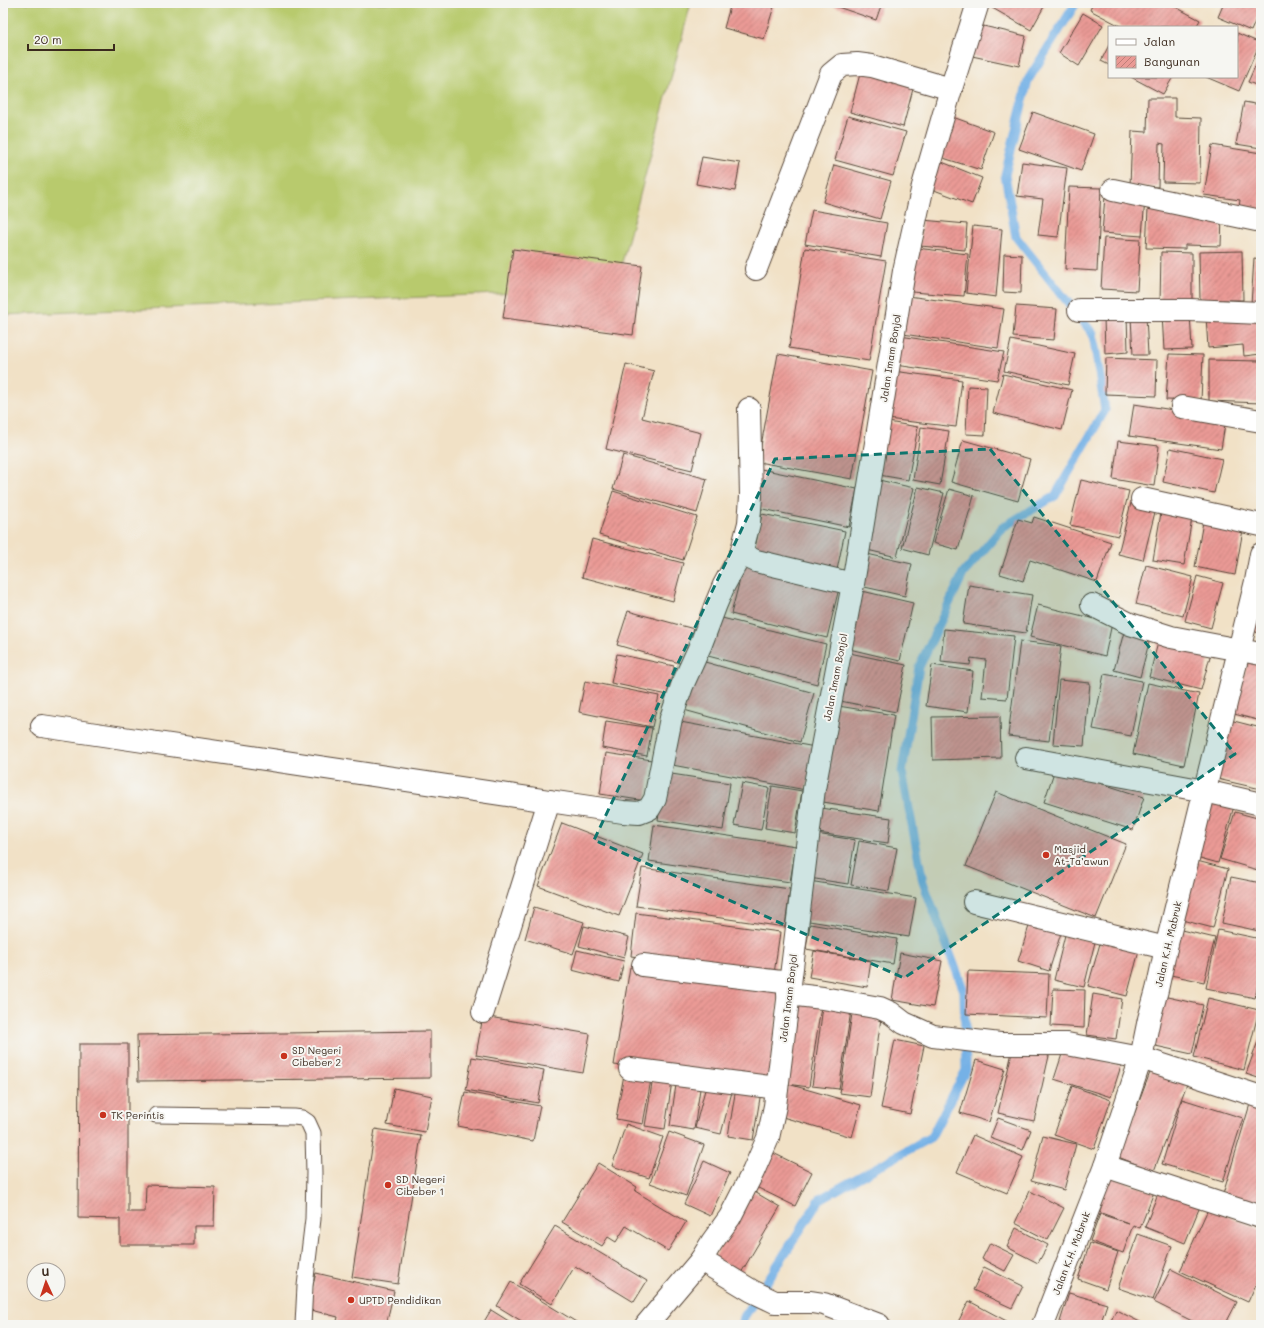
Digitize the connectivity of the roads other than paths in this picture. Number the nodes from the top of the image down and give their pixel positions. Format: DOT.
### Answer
graph roads {
  1 [pos="978,3"];
  2 [pos="951,89"];
  3 [pos="1113,190"];
  4 [pos="1261,222"];
  5 [pos="756,269"];
  6 [pos="1078,310"];
  7 [pos="1261,313"];
  8 [pos="1182,407"];
  9 [pos="749,409"];
  10 [pos="1261,421"];
  11 [pos="1142,499"];
  12 [pos="1261,525"];
  13 [pos="741,554"];
  14 [pos="1261,554"];
  15 [pos="853,584"];
  16 [pos="1092,605"];
  17 [pos="1240,649"];
  18 [pos="1261,654"];
  19 [pos="42,726"];
  20 [pos="1026,758"];
  21 [pos="1205,791"];
  22 [pos="549,802"];
  23 [pos="1261,804"];
  24 [pos="974,902"];
  25 [pos="1166,948"];
  26 [pos="643,965"];
  27 [pos="789,989"];
  28 [pos="483,1012"];
  29 [pos="1141,1058"];
  30 [pos="630,1068"];
  31 [pos="777,1088"];
  32 [pos="1261,1097"];
  33 [pos="156,1115"];
  34 [pos="1105,1166"];
  35 [pos="1261,1217"];
  36 [pos="702,1260"];
  37 [pos="304,1325"];
  38 [pos="646,1325"];
  39 [pos="879,1325"];
  40 [pos="1043,1325"];
  1 -- 2 [label="street, Jalan Imam Bonjol"];
  2 -- 5 [label="street"];
  2 -- 15 [label="street, Jalan Imam Bonjol"];
  3 -- 4 [label="street"];
  6 -- 7 [label="street"];
  8 -- 10 [label="street"];
  9 -- 13 [label="street"];
  11 -- 12 [label="street"];
  13 -- 15 [label="street"];
  13 -- 22 [label="street"];
  14 -- 17 [label="street, Jalan K.H. Mabruk"];
  15 -- 27 [label="street, Jalan Imam Bonjol"];
  16 -- 17 [label="street"];
  17 -- 18 [label="street"];
  17 -- 21 [label="street, Jalan K.H. Mabruk"];
  19 -- 22 [label="street"];
  20 -- 21 [label="street"];
  21 -- 23 [label="street"];
  21 -- 25 [label="street, Jalan K.H. Mabruk"];
  22 -- 28 [label="street"];
  24 -- 25 [label="street"];
  25 -- 29 [label="street, Jalan K.H. Mabruk"];
  26 -- 27 [label="street"];
  27 -- 29 [label="street"];
  27 -- 31 [label="street, Jalan Imam Bonjol"];
  29 -- 32 [label="street"];
  29 -- 34 [label="street, Jalan K.H. Mabruk"];
  30 -- 31 [label="street"];
  31 -- 36 [label="street, Jalan Imam Bonjol"];
  33 -- 37 [label="lane"];
  34 -- 35 [label="street"];
  34 -- 40 [label="street, Jalan K.H. Mabruk"];
  36 -- 38 [label="street, Jalan Imam Bonjol"];
  36 -- 39 [label="street"];
}
